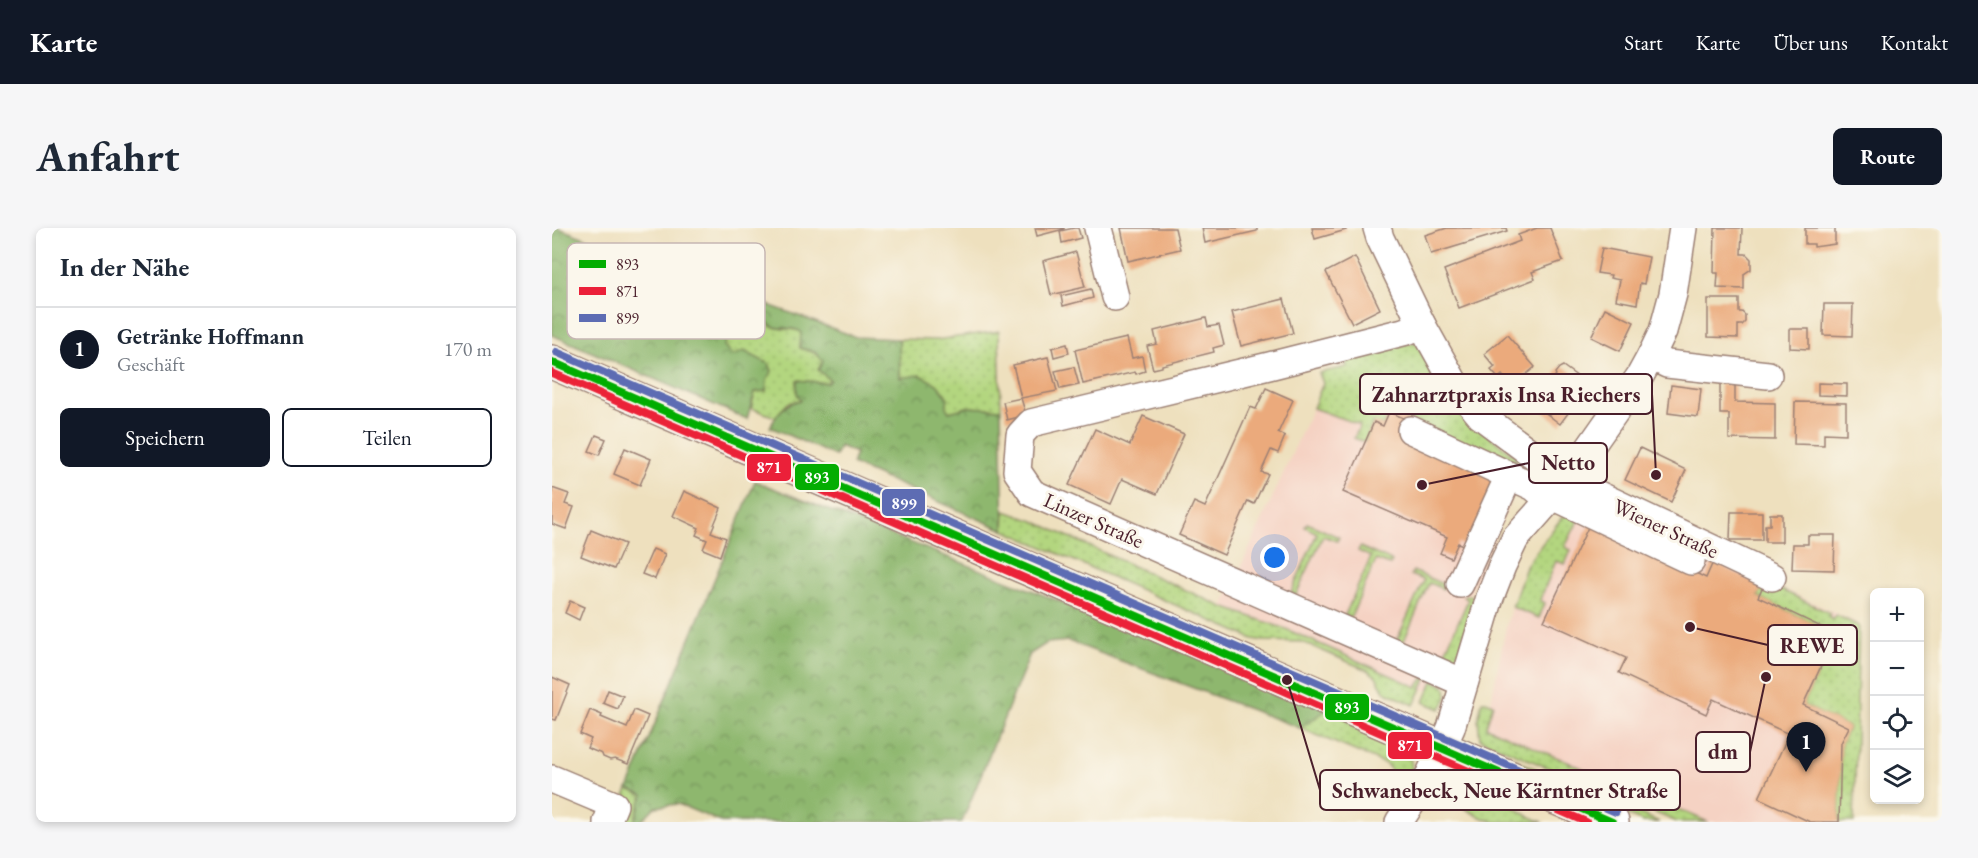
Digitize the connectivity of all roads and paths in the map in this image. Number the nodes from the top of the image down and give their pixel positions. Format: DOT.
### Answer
graph roads {
  1 [pos="1098,228"];
  2 [pos="1377,228"];
  3 [pos="1683,228"];
  4 [pos="1115,297"];
  5 [pos="1422,325"];
  6 [pos="1651,356"];
  7 [pos="552,362"];
  8 [pos="1768,375"];
  9 [pos="1411,430"];
  10 [pos="1509,476"];
  11 [pos="1556,492"];
  12 [pos="1691,561"];
  13 [pos="1772,577"];
  14 [pos="1460,584"];
  15 [pos="1464,683"];
  16 [pos="1442,748"];
  17 [pos="552,779"];
  18 [pos="611,813"];
  19 [pos="1399,822"];
  20 [pos="1612,822"];
  1 -- 4 [label="street"];
  2 -- 5 [label="street"];
  3 -- 6 [label="street"];
  5 -- 11 [label="street"];
  5 -- 15 [label="street, Linzer Straße"];
  6 -- 8 [label="street"];
  6 -- 11 [label="street"];
  7 -- 16 [label="main road"];
  9 -- 10 [label="street"];
  10 -- 11 [label="street"];
  10 -- 14 [label="street"];
  11 -- 12 [label="street"];
  11 -- 13 [label="street, Wiener Straße"];
  11 -- 15 [label="street"];
  15 -- 16 [label="street"];
  16 -- 19 [label="street"];
  16 -- 20 [label="main road"];
  17 -- 18 [label="street"];
}
